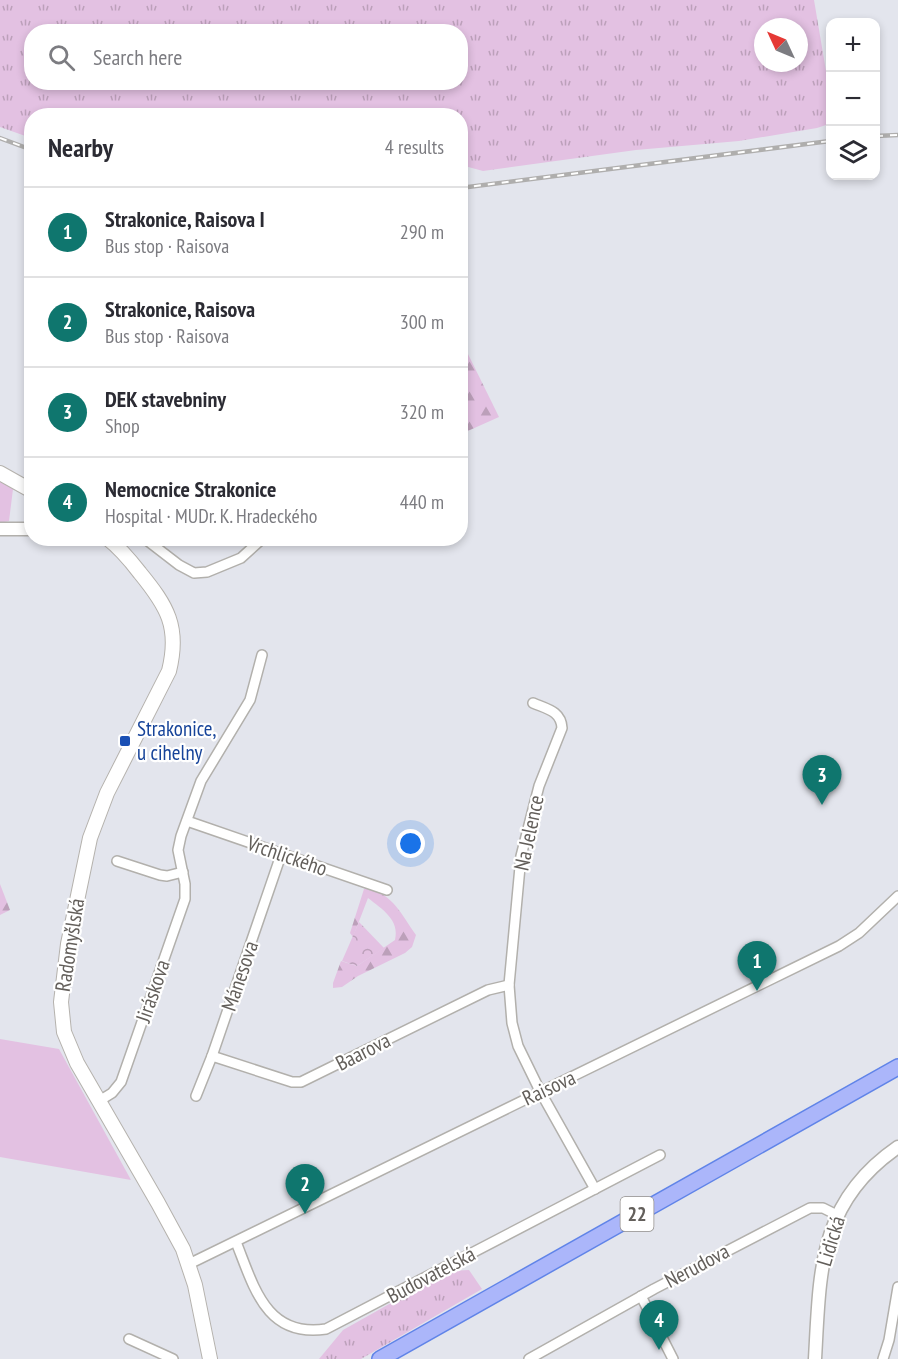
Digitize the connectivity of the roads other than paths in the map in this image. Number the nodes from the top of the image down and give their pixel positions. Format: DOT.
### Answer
graph roads {
  1 [pos="0,473"];
  2 [pos="24,486"];
  3 [pos="0,529"];
  4 [pos="24,529"];
  5 [pos="114,546"];
  6 [pos="154,546"];
  7 [pos="254,546"];
  8 [pos="262,655"];
  9 [pos="533,703"];
  10 [pos="186,821"];
  11 [pos="281,855"];
  12 [pos="117,861"];
  13 [pos="183,872"];
  14 [pos="387,890"];
  15 [pos="898,896"];
  16 [pos="509,985"];
  17 [pos="212,1056"];
  18 [pos="897,1068"];
  19 [pos="540,1091"];
  20 [pos="196,1096"];
  21 [pos="99,1101"];
  22 [pos="898,1147"];
  23 [pos="660,1155"];
  24 [pos="595,1190"];
  25 [pos="837,1215"];
  26 [pos="236,1242"];
  27 [pos="189,1264"];
  28 [pos="898,1287"];
  29 [pos="641,1296"];
  30 [pos="129,1339"];
  31 [pos="173,1359"];
  32 [pos="210,1359"];
  33 [pos="380,1359"];
  34 [pos="529,1359"];
  35 [pos="673,1359"];
  36 [pos="815,1359"];
  37 [pos="884,1359"];
  1 -- 2 [label="main road"];
  3 -- 4 [label="street"];
  5 -- 21 [label="main road, Radomyšlská"];
  6 -- 7 [label="street"];
  8 -- 10 [label="street, Jiráskova"];
  9 -- 16 [label="street, Na Jelence"];
  10 -- 11 [label="street, Vrchlického"];
  10 -- 13 [label="street, Jiráskova"];
  11 -- 14 [label="street, Vrchlického"];
  11 -- 17 [label="street, Mánesova"];
  12 -- 13 [label="street"];
  13 -- 21 [label="street, Jiráskova"];
  15 -- 19 [label="street, Raisova"];
  16 -- 17 [label="street, Baarova"];
  16 -- 19 [label="street, Na Jelence"];
  17 -- 20 [label="street, Mánesova"];
  18 -- 33 [label="main road, 22"];
  19 -- 24 [label="street, Na Jelence"];
  19 -- 26 [label="street, Raisova"];
  21 -- 27 [label="main road, Radomyšlská"];
  22 -- 25 [label="street, Lidická"];
  23 -- 24 [label="street, Budovatelská"];
  24 -- 26 [label="street, Budovatelská"];
  25 -- 29 [label="street, Nerudova"];
  25 -- 36 [label="street, Lidická"];
  26 -- 27 [label="street, Raisova"];
  27 -- 32 [label="main road, Radomyšlská"];
  28 -- 37 [label="street"];
  29 -- 34 [label="street, Nerudova"];
  29 -- 35 [label="street"];
  30 -- 31 [label="street"];
}
